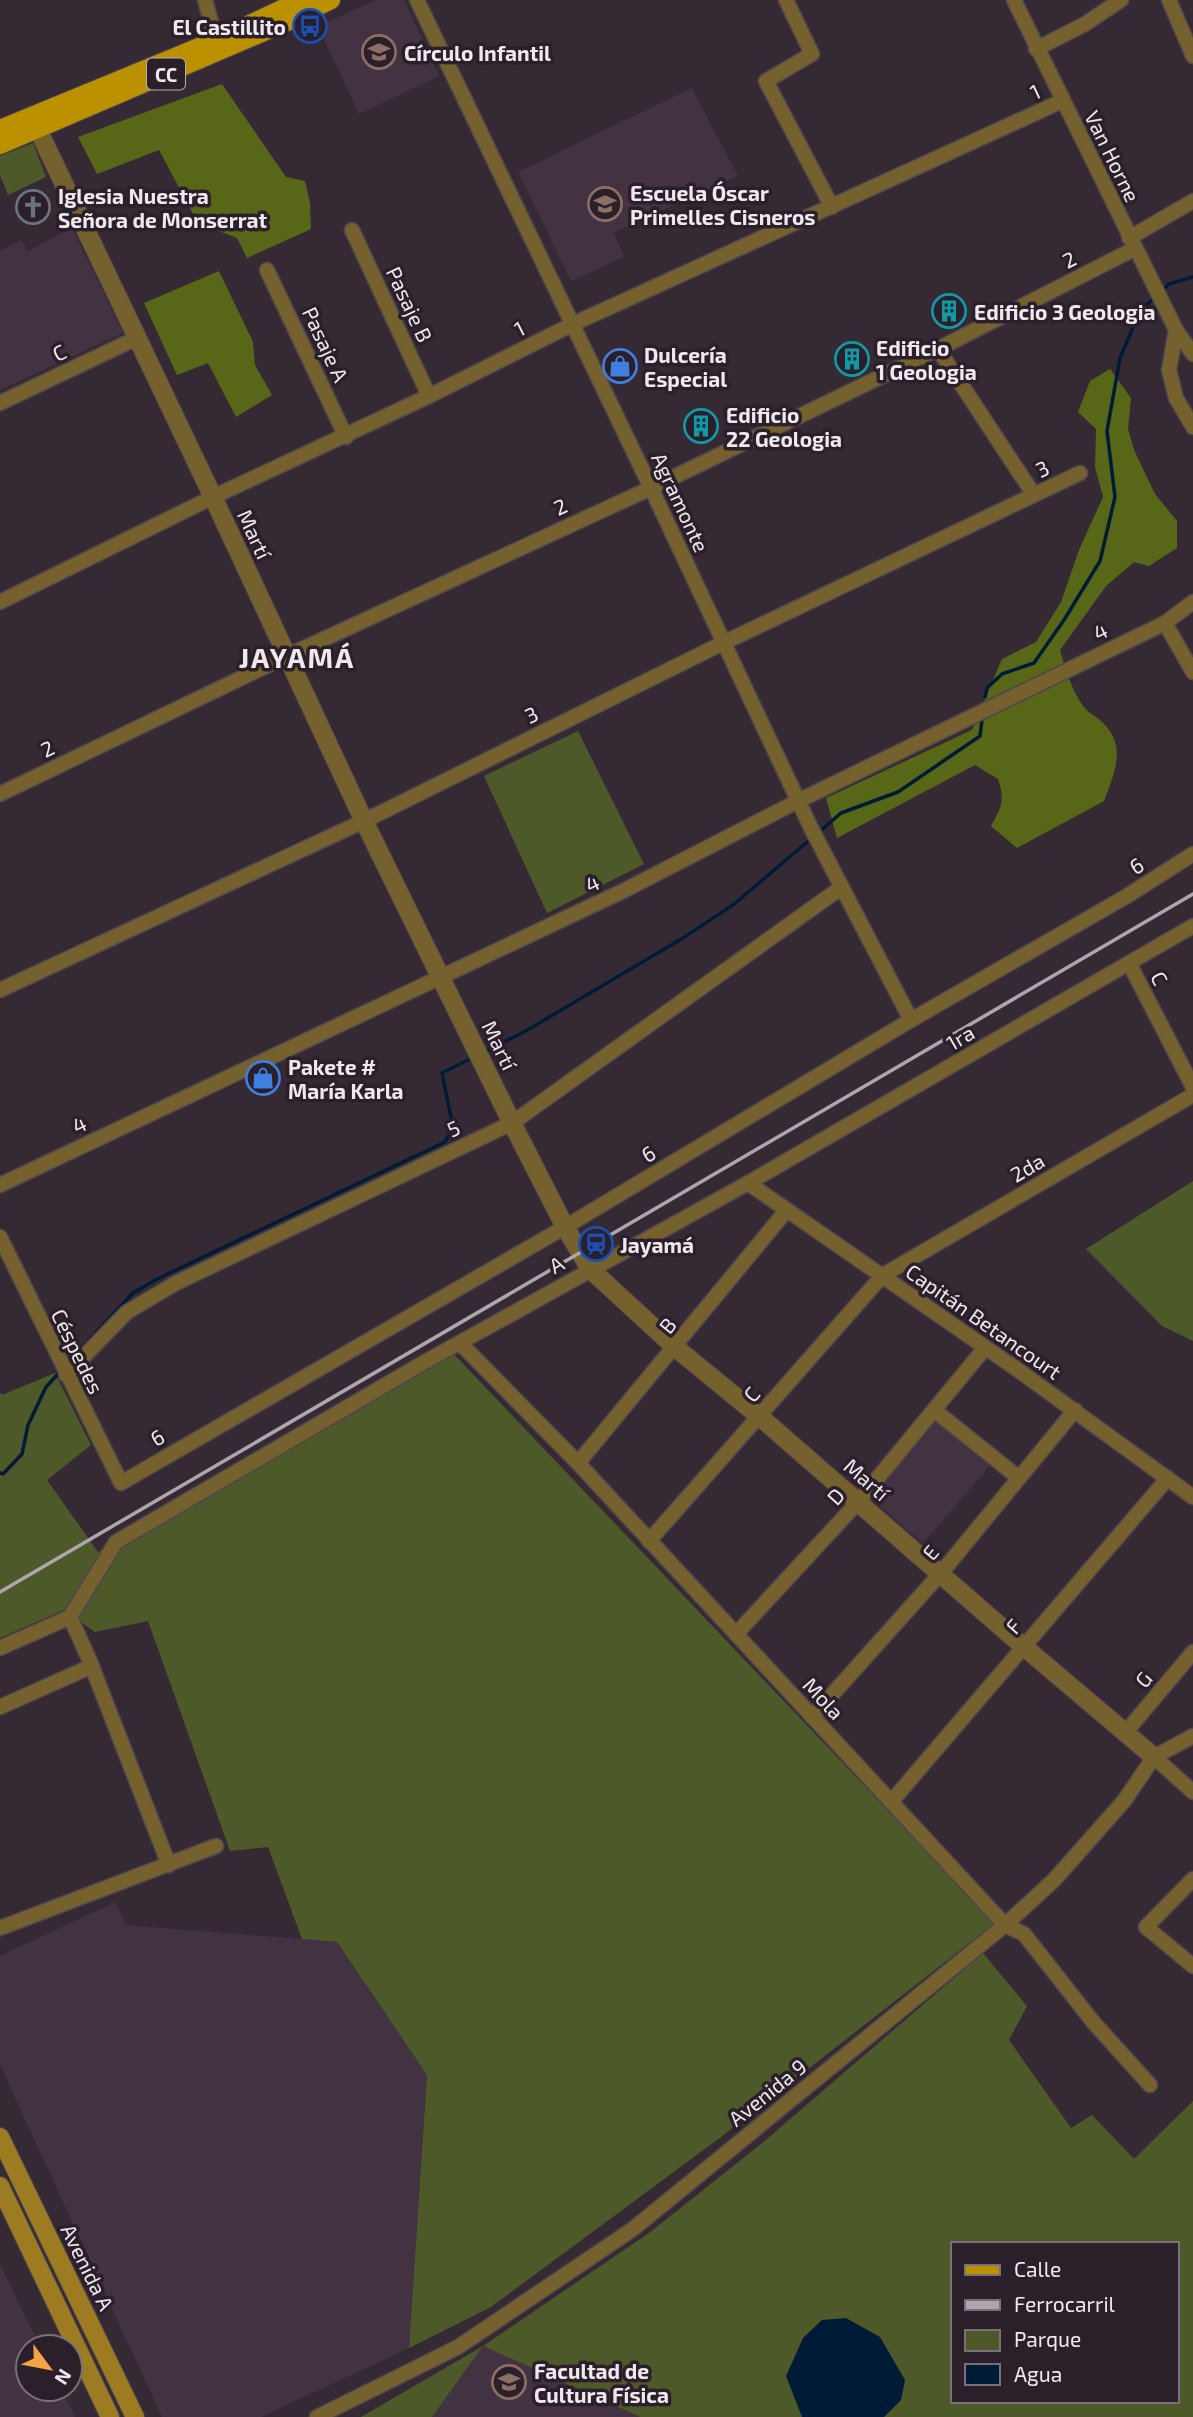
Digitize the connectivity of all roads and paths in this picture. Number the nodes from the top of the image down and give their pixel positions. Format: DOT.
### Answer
graph roads {
  1 [pos="205,0"];
  2 [pos="301,0"];
  3 [pos="331,0"];
  4 [pos="417,0"];
  5 [pos="786,0"];
  6 [pos="1014,0"];
  7 [pos="1169,0"];
  8 [pos="1121,1"];
  9 [pos="216,40"];
  10 [pos="1036,49"];
  11 [pos="1193,56"];
  12 [pos="1062,101"];
  13 [pos="34,123"];
  14 [pos="0,129"];
  15 [pos="0,145"];
  16 [pos="1193,201"];
  17 [pos="832,207"];
  18 [pos="352,230"];
  19 [pos="1132,243"];
  20 [pos="267,270"];
  21 [pos="573,324"];
  22 [pos="1175,330"];
  23 [pos="137,338"];
  24 [pos="938,349"];
  25 [pos="1193,354"];
  26 [pos="429,396"];
  27 [pos="0,403"];
  28 [pos="1193,427"];
  29 [pos="346,436"];
  30 [pos="1080,472"];
  31 [pos="651,488"];
  32 [pos="1034,495"];
  33 [pos="214,497"];
  34 [pos="0,601"];
  35 [pos="1193,602"];
  36 [pos="1165,623"];
  37 [pos="723,643"];
  38 [pos="287,656"];
  39 [pos="1193,672"];
  40 [pos="0,794"];
  41 [pos="798,801"];
  42 [pos="364,821"];
  43 [pos="1193,854"];
  44 [pos="842,887"];
  45 [pos="1193,926"];
  46 [pos="1129,963"];
  47 [pos="440,976"];
  48 [pos="0,990"];
  49 [pos="911,1020"];
  50 [pos="1193,1087"];
  51 [pos="1193,1095"];
  52 [pos="512,1123"];
  53 [pos="748,1184"];
  54 [pos="0,1185"];
  55 [pos="786,1212"];
  56 [pos="565,1227"];
  57 [pos="0,1237"];
  58 [pos="590,1269"];
  59 [pos="883,1275"];
  60 [pos="460,1343"];
  61 [pos="676,1348"];
  62 [pos="985,1348"];
  63 [pos="64,1370"];
  64 [pos="934,1410"];
  65 [pos="1075,1410"];
  66 [pos="760,1416"];
  67 [pos="578,1463"];
  68 [pos="1019,1478"];
  69 [pos="1168,1478"];
  70 [pos="121,1483"];
  71 [pos="1193,1497"];
  72 [pos="858,1502"];
  73 [pos="649,1541"];
  74 [pos="941,1573"];
  75 [pos="70,1617"];
  76 [pos="736,1634"];
  77 [pos="1023,1646"];
  78 [pos="0,1648"];
  79 [pos="1193,1652"];
  80 [pos="92,1666"];
  81 [pos="0,1707"];
  82 [pos="812,1717"];
  83 [pos="1125,1733"];
  84 [pos="1193,1736"];
  85 [pos="1154,1757"];
  86 [pos="1193,1792"];
  87 [pos="891,1802"];
  88 [pos="216,1846"];
  89 [pos="169,1865"];
  90 [pos="1193,1879"];
  91 [pos="1005,1925"];
  92 [pos="0,1928"];
  93 [pos="1193,1966"];
  94 [pos="1150,2085"];
  95 [pos="0,2137"];
  96 [pos="0,2186"];
  97 [pos="110,2417"];
  98 [pos="135,2417"];
  99 [pos="317,2417"];
  1 -- 9 [label="street"];
  2 -- 9 [label="main road, CC"];
  3 -- 13 [label="main road, CC"];
  4 -- 21 [label="street, Agramonte"];
  5 -- 17 [label="street"];
  6 -- 10 [label="street, Van Horne"];
  7 -- 11 [label="street"];
  8 -- 10 [label="street"];
  9 -- 13 [label="main road, CC"];
  10 -- 12 [label="street, Van Horne"];
  12 -- 17 [label="street, 1"];
  12 -- 19 [label="street, Van Horne"];
  13 -- 14 [label="main road, CC"];
  13 -- 15 [label="main road, CC"];
  13 -- 23 [label="street, Martí"];
  16 -- 19 [label="street, 2"];
  17 -- 21 [label="street, 1"];
  18 -- 26 [label="street, Pasaje B"];
  19 -- 22 [label="street, Van Horne"];
  19 -- 24 [label="street, 2"];
  20 -- 29 [label="street, Pasaje A"];
  21 -- 26 [label="street, 1"];
  21 -- 31 [label="street, Agramonte"];
  22 -- 25 [label="street, Van Horne"];
  22 -- 28 [label="street"];
  23 -- 27 [label="street, C"];
  23 -- 33 [label="street, Martí"];
  24 -- 31 [label="street, 2"];
  24 -- 32 [label="street"];
  26 -- 29 [label="street, 1"];
  29 -- 33 [label="street, 1"];
  30 -- 32 [label="street, 3"];
  31 -- 37 [label="street, Agramonte"];
  31 -- 38 [label="street, 2"];
  32 -- 37 [label="street, 3"];
  33 -- 34 [label="street, 1"];
  33 -- 38 [label="street, Martí"];
  35 -- 36 [label="street, 4"];
  36 -- 39 [label="street"];
  36 -- 41 [label="street, 4"];
  37 -- 41 [label="street, Agramonte"];
  37 -- 42 [label="street, 3"];
  38 -- 40 [label="street, 2"];
  38 -- 42 [label="street, Martí"];
  41 -- 44 [label="street, Agramonte"];
  41 -- 47 [label="street, 4"];
  42 -- 47 [label="street, Martí"];
  42 -- 48 [label="street, 3"];
  43 -- 49 [label="street, 6"];
  44 -- 49 [label="street, Agramonte"];
  44 -- 52 [label="street, 5"];
  45 -- 46 [label="street, 1ra"];
  46 -- 50 [label="street, C"];
  46 -- 53 [label="street, 1ra"];
  47 -- 52 [label="street, Martí"];
  47 -- 54 [label="street, 4"];
  49 -- 56 [label="street, 6"];
  51 -- 59 [label="street, 2da"];
  52 -- 56 [label="street, Martí"];
  52 -- 63 [label="street, 5"];
  53 -- 55 [label="street, Capitán Betancourt"];
  53 -- 58 [label="street, A"];
  55 -- 59 [label="street, Capitán Betancourt"];
  55 -- 61 [label="street, B"];
  56 -- 58 [label="street, Martí"];
  56 -- 70 [label="street, 6"];
  57 -- 63 [label="street, Céspedes"];
  58 -- 60 [label="street, A"];
  58 -- 61 [label="street, Martí"];
  59 -- 62 [label="street, Capitán Betancourt"];
  59 -- 66 [label="street, C"];
  60 -- 67 [label="street, Mola"];
  60 -- 75 [label="street, A"];
  61 -- 66 [label="street, Martí"];
  61 -- 67 [label="street, B"];
  62 -- 64 [label="street, D"];
  62 -- 65 [label="street, Capitán Betancourt"];
  63 -- 70 [label="street, Céspedes"];
  64 -- 68 [label="street"];
  64 -- 72 [label="street, D"];
  65 -- 68 [label="street, E"];
  65 -- 69 [label="street, Capitán Betancourt"];
  66 -- 72 [label="street, Martí"];
  66 -- 73 [label="street, C"];
  67 -- 73 [label="street, Mola"];
  68 -- 74 [label="street, E"];
  69 -- 71 [label="street, Capitán Betancourt"];
  69 -- 77 [label="street, F"];
  72 -- 74 [label="street, Martí"];
  72 -- 76 [label="street, D"];
  73 -- 76 [label="street, Mola"];
  74 -- 77 [label="street, Martí"];
  74 -- 82 [label="street, E"];
  75 -- 78 [label="street"];
  75 -- 80 [label="street"];
  76 -- 82 [label="street, Mola"];
  77 -- 83 [label="street, Martí"];
  77 -- 87 [label="street, F"];
  79 -- 83 [label="street, G"];
  80 -- 81 [label="street"];
  80 -- 89 [label="street"];
  82 -- 87 [label="street, Mola"];
  83 -- 85 [label="street, Martí"];
  84 -- 85 [label="street, Avenida 9"];
  85 -- 86 [label="street, Martí"];
  85 -- 91 [label="street, Avenida 9"];
  87 -- 91 [label="street, Mola"];
  88 -- 89 [label="street"];
  89 -- 92 [label="street"];
  90 -- 93 [label="street"];
  91 -- 94 [label="street, Mola"];
  91 -- 99 [label="street, Avenida 9"];
  95 -- 98 [label="main road, Avenida A"];
  96 -- 97 [label="main road"];
}
